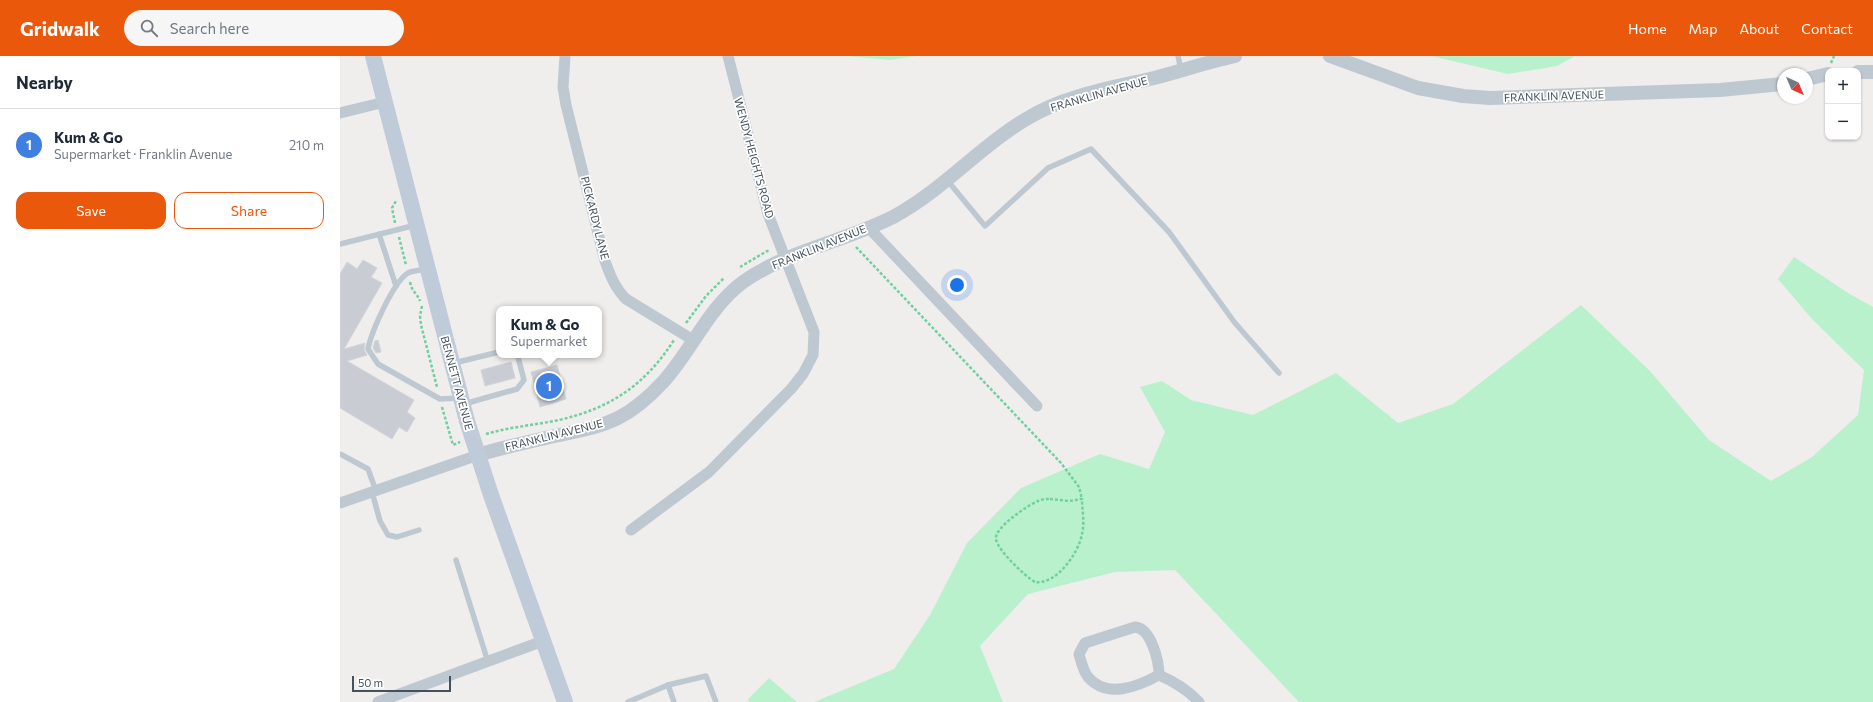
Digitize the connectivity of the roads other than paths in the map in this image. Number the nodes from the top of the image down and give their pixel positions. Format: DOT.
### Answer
graph roads {
  1 [pos="373,56"];
  2 [pos="566,56"];
  3 [pos="728,56"];
  4 [pos="1178,56"];
  5 [pos="1236,56"];
  6 [pos="1330,56"];
  7 [pos="1181,70"];
  8 [pos="1861,72"];
  9 [pos="1873,72"];
  10 [pos="1825,74"];
  11 [pos="1813,78"];
  12 [pos="1777,85"];
  13 [pos="385,102"];
  14 [pos="340,113"];
  15 [pos="946,180"];
  16 [pos="416,224"];
  17 [pos="869,228"];
  18 [pos="379,234"];
  19 [pos="340,244"];
  20 [pos="784,259"];
  21 [pos="428,269"];
  22 [pos="396,286"];
  23 [pos="693,340"];
  24 [pos="496,353"];
  25 [pos="518,358"];
  26 [pos="452,363"];
  27 [pos="1279,373"];
  28 [pos="462,402"];
  29 [pos="1037,406"];
  30 [pos="340,454"];
  31 [pos="478,455"];
  32 [pos="374,491"];
  33 [pos="340,503"];
  34 [pos="419,530"];
  35 [pos="631,530"];
  36 [pos="456,560"];
  37 [pos="543,641"];
  38 [pos="488,662"];
  39 [pos="1159,675"];
  40 [pos="668,685"];
  41 [pos="378,702"];
  42 [pos="565,702"];
  43 [pos="628,702"];
  44 [pos="674,702"];
  45 [pos="716,702"];
  46 [pos="1199,702"];
  1 -- 13 [label="main road, BENNETT AVENUE"];
  2 -- 23 [label="street, PICKARDY LANE"];
  3 -- 20 [label="street, WENDY HEIGHTS ROAD"];
  4 -- 7 [label="lane"];
  5 -- 7 [label="street, FRANKLIN AVENUE"];
  6 -- 12 [label="street, FRANKLIN AVENUE"];
  7 -- 15 [label="street, FRANKLIN AVENUE"];
  8 -- 9 [label="street"];
  10 -- 11 [label="street"];
  13 -- 14 [label="street"];
  13 -- 16 [label="main road, BENNETT AVENUE"];
  15 -- 17 [label="street, FRANKLIN AVENUE"];
  15 -- 27 [label="lane"];
  16 -- 18 [label="lane"];
  16 -- 21 [label="main road, BENNETT AVENUE"];
  17 -- 20 [label="street, FRANKLIN AVENUE"];
  17 -- 29 [label="street"];
  18 -- 19 [label="lane"];
  18 -- 22 [label="lane"];
  20 -- 23 [label="street, FRANKLIN AVENUE"];
  20 -- 35 [label="street, WENDY HEIGHTS ROAD"];
  21 -- 22 [label="lane"];
  21 -- 26 [label="main road, BENNETT AVENUE"];
  22 -- 28 [label="lane"];
  23 -- 31 [label="street, FRANKLIN AVENUE"];
  24 -- 26 [label="lane"];
  25 -- 28 [label="lane"];
  26 -- 28 [label="main road, BENNETT AVENUE"];
  28 -- 31 [label="main road, BENNETT AVENUE"];
  30 -- 32 [label="lane"];
  31 -- 32 [label="street, FRANKLIN AVENUE"];
  31 -- 37 [label="main road, BENNETT AVENUE"];
  32 -- 33 [label="street, FRANKLIN AVENUE"];
  32 -- 34 [label="lane"];
  36 -- 38 [label="lane"];
  37 -- 38 [label="street"];
  37 -- 42 [label="main road, BENNETT AVENUE"];
  38 -- 41 [label="street"];
  39 -- 39 [label="street"];
  39 -- 46 [label="street"];
  40 -- 43 [label="lane"];
  40 -- 44 [label="lane"];
  40 -- 45 [label="lane"];
}
